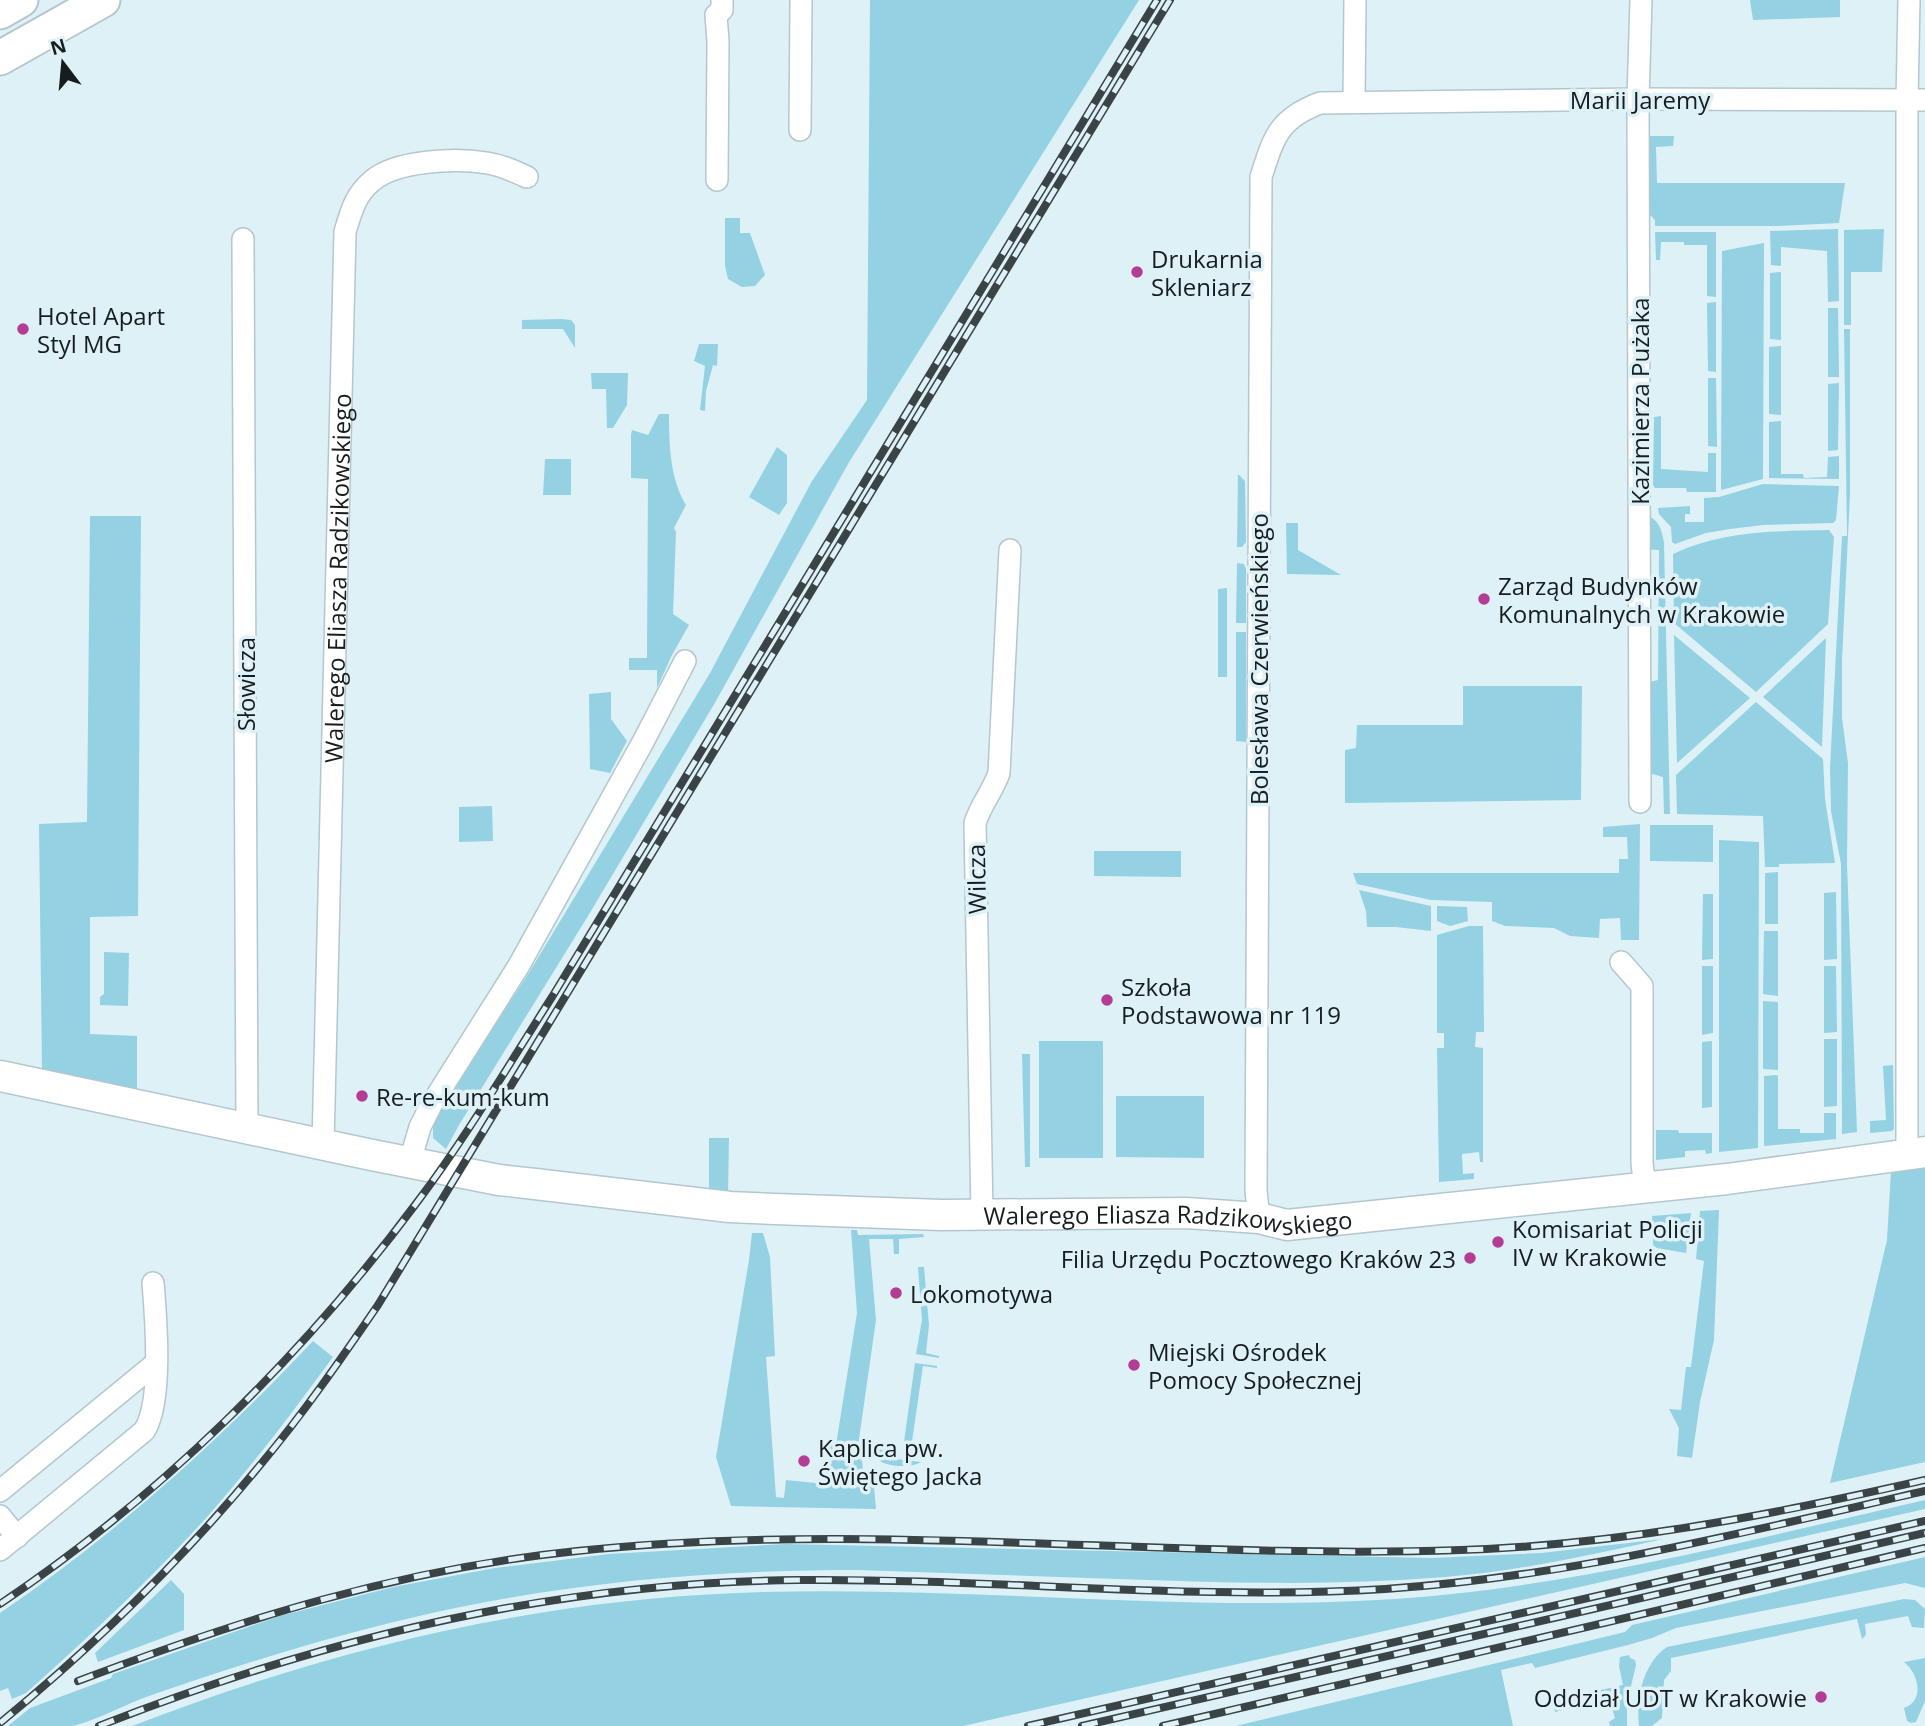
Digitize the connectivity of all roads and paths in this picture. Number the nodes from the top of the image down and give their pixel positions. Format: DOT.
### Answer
graph roads {
  1 [pos="20,0"];
  2 [pos="103,0"];
  3 [pos="802,0"];
  4 [pos="1355,0"];
  5 [pos="1641,0"];
  6 [pos="1909,0"];
  7 [pos="723,5"];
  8 [pos="0,12"];
  9 [pos="0,58"];
  10 [pos="1638,99"];
  11 [pos="1916,100"];
  12 [pos="1354,101"];
  13 [pos="1297,112"];
  14 [pos="800,130"];
  15 [pos="527,177"];
  16 [pos="717,180"];
  17 [pos="243,239"];
  18 [pos="1010,550"];
  19 [pos="685,661"];
  20 [pos="1640,802"];
  21 [pos="1621,962"];
  22 [pos="0,1076"];
  23 [pos="247,1129"];
  24 [pos="323,1145"];
  25 [pos="1916,1154"];
  26 [pos="410,1161"];
  27 [pos="1645,1188"];
  28 [pos="982,1215"];
  29 [pos="1259,1218"];
  30 [pos="153,1283"];
  31 [pos="156,1363"];
  32 [pos="0,1491"];
  33 [pos="0,1516"];
  34 [pos="17,1537"];
  35 [pos="0,1550"];
  1 -- 8 [label="main road"];
  2 -- 9 [label="main road"];
  3 -- 14 [label="street"];
  4 -- 12 [label="street"];
  5 -- 10 [label="street, Kazimierza Pużaka"];
  6 -- 11 [label="street"];
  7 -- 16 [label="street"];
  10 -- 11 [label="street, Marii Jaremy"];
  10 -- 12 [label="street, Marii Jaremy"];
  10 -- 20 [label="street, Kazimierza Pużaka"];
  11 -- 25 [label="street"];
  12 -- 13 [label="street, Marii Jaremy"];
  13 -- 29 [label="street, Bolesława Czerwieńskiego"];
  15 -- 24 [label="street, Walerego Eliasza Radzikowskiego"];
  17 -- 23 [label="street, Słowicza"];
  18 -- 28 [label="street, Wilcza"];
  19 -- 26 [label="street"];
  21 -- 27 [label="street"];
  22 -- 23 [label="street, Walerego Eliasza Radzikowskiego"];
  23 -- 24 [label="street, Walerego Eliasza Radzikowskiego"];
  24 -- 26 [label="street, Walerego Eliasza Radzikowskiego"];
  25 -- 27 [label="street, Walerego Eliasza Radzikowskiego"];
  26 -- 28 [label="street, Walerego Eliasza Radzikowskiego"];
  27 -- 29 [label="street, Walerego Eliasza Radzikowskiego"];
  28 -- 29 [label="street, Walerego Eliasza Radzikowskiego"];
  30 -- 31 [label="street"];
  31 -- 32 [label="street"];
  31 -- 34 [label="street"];
  33 -- 34 [label="street"];
  34 -- 35 [label="street"];
}
